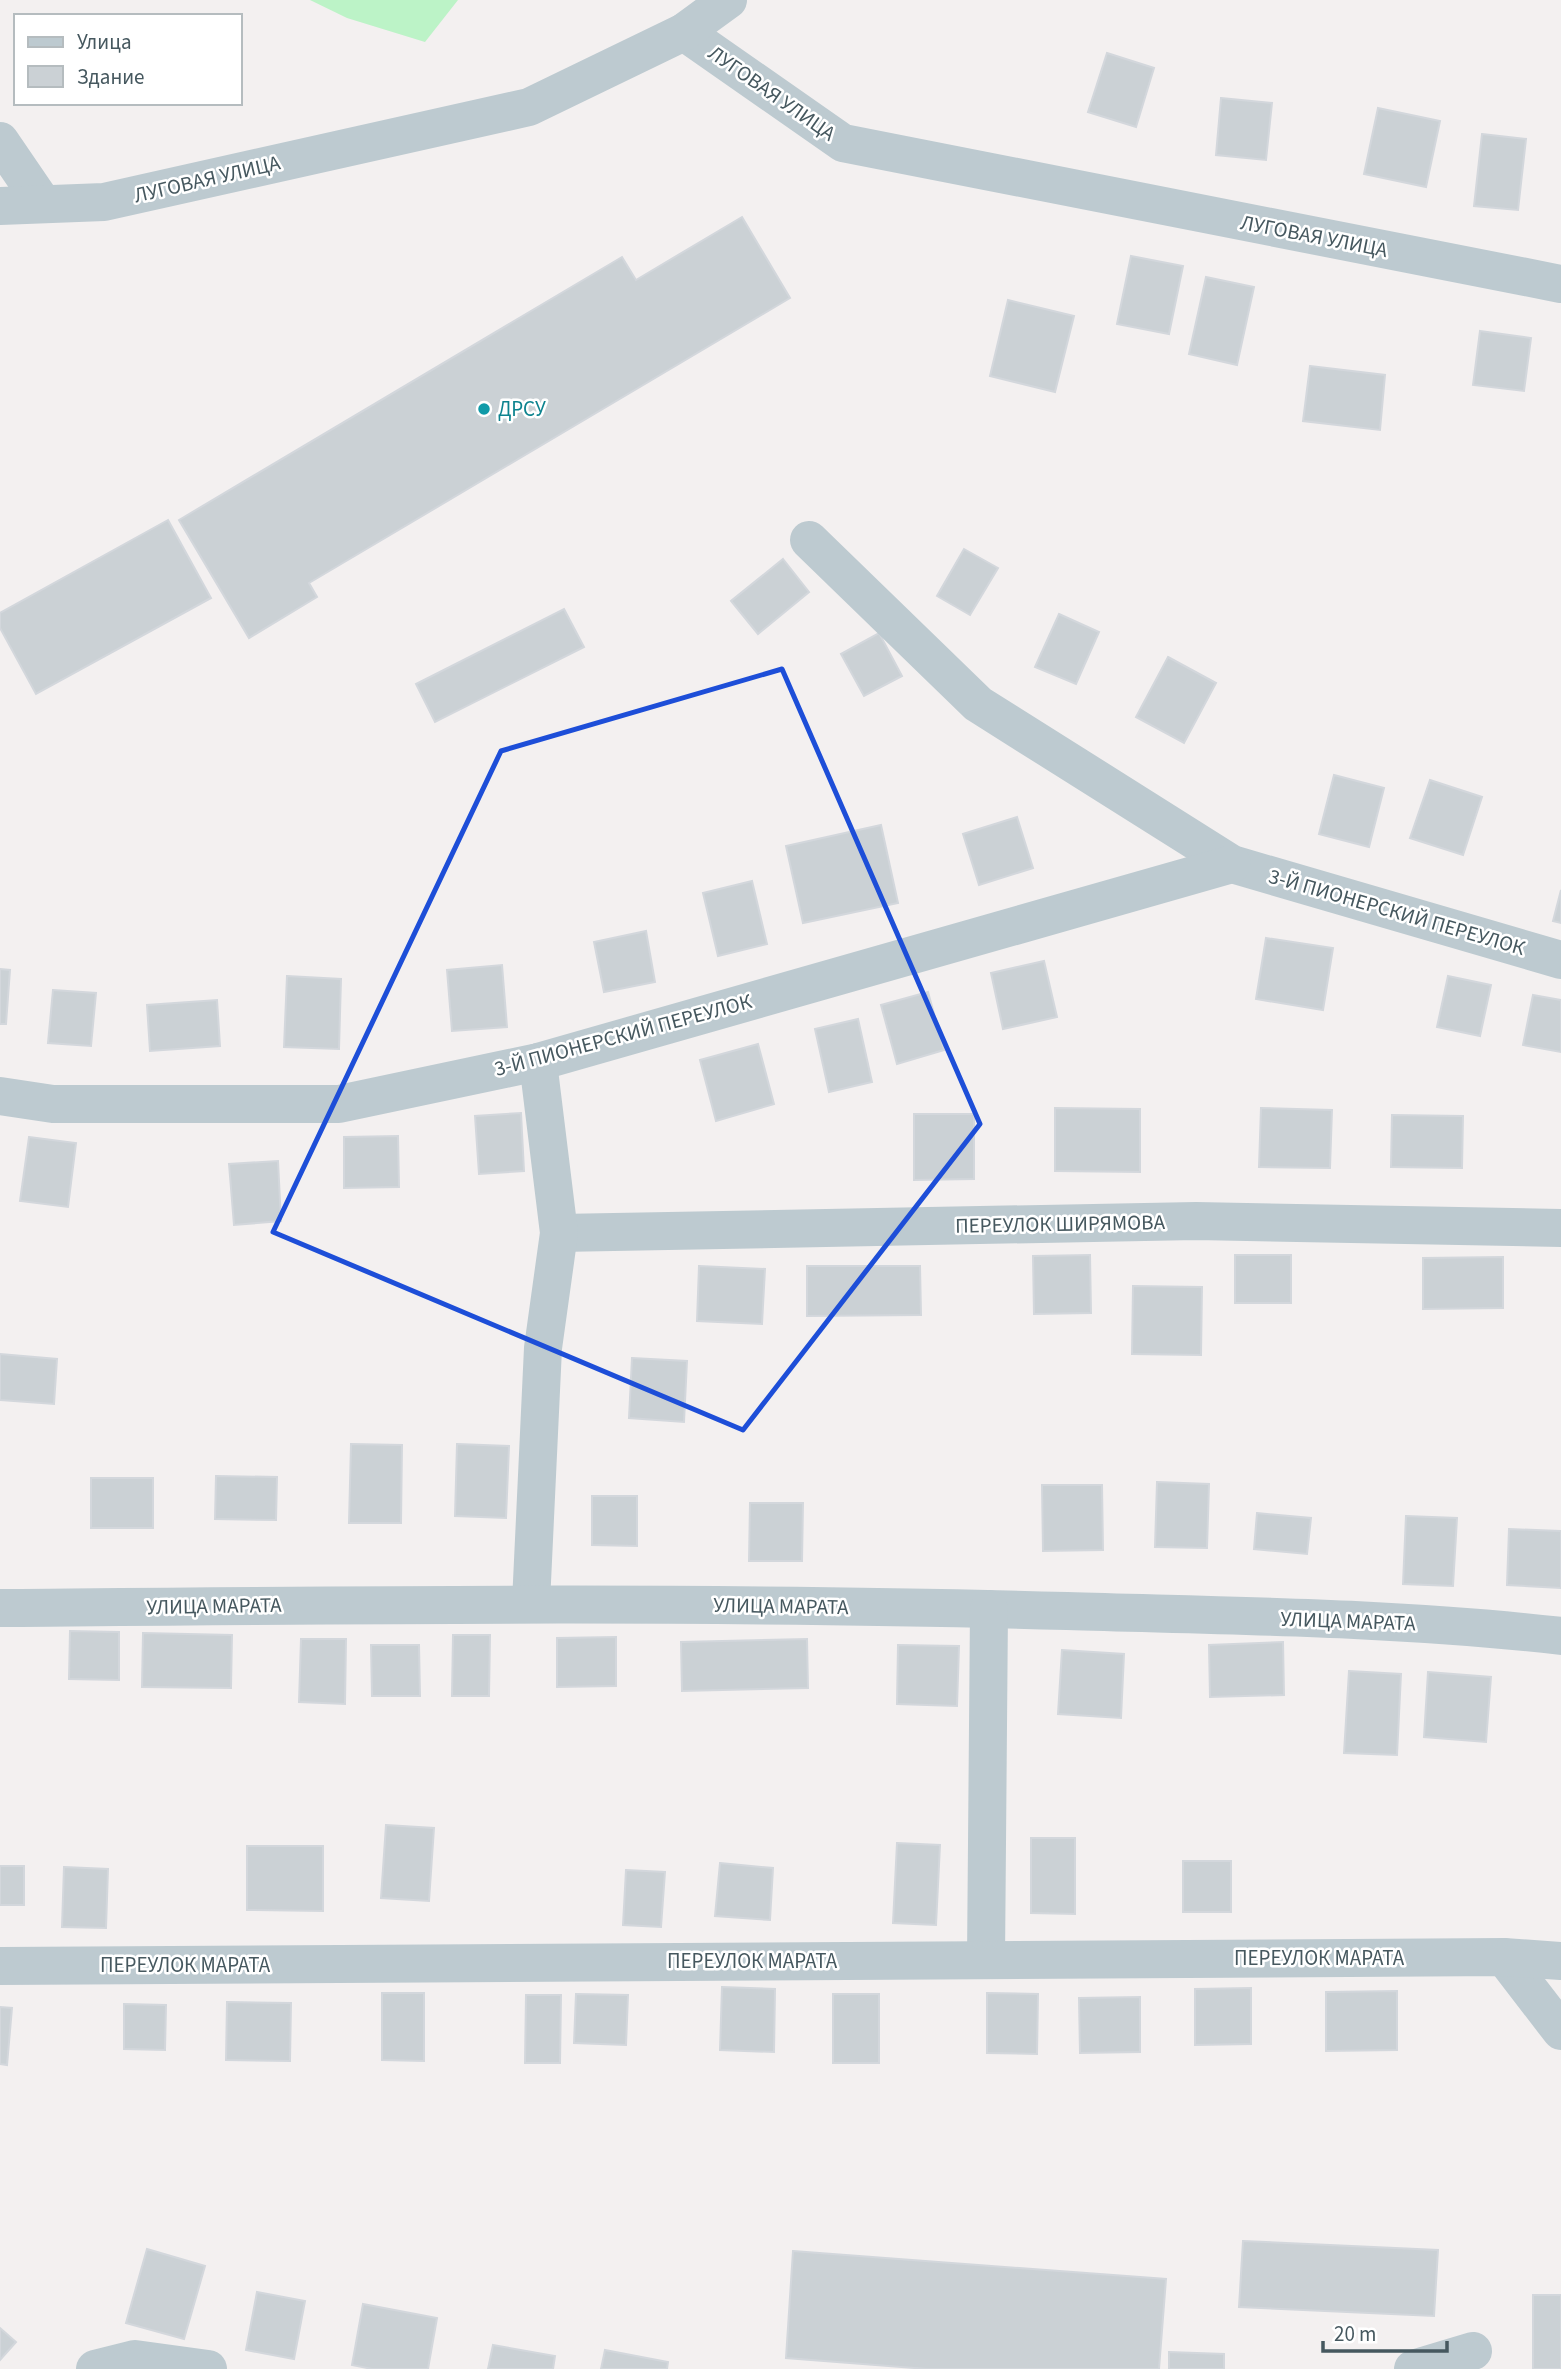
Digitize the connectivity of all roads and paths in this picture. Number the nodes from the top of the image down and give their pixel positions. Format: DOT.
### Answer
graph roads {
  1 [pos="728,0"];
  2 [pos="684,32"];
  3 [pos="0,141"];
  4 [pos="43,204"];
  5 [pos="0,206"];
  6 [pos="1561,284"];
  7 [pos="809,540"];
  8 [pos="1232,864"];
  9 [pos="1561,960"];
  10 [pos="538,1062"];
  11 [pos="0,1096"];
  12 [pos="1561,1228"];
  13 [pos="559,1233"];
  14 [pos="531,1603"];
  15 [pos="0,1608"];
  16 [pos="989,1609"];
  17 [pos="1561,1636"];
  18 [pos="1504,1957"];
  19 [pos="986,1960"];
  20 [pos="1561,1961"];
  21 [pos="0,1966"];
  22 [pos="1561,2031"];
  23 [pos="1473,2351"];
  24 [pos="94,2369"];
  25 [pos="208,2369"];
  26 [pos="1413,2369"];
  1 -- 2 [label="street"];
  2 -- 4 [label="street, ЛУГОВАЯ УЛИЦА"];
  2 -- 6 [label="street, ЛУГОВАЯ УЛИЦА"];
  3 -- 4 [label="street"];
  4 -- 5 [label="street, ЛУГОВАЯ УЛИЦА"];
  7 -- 8 [label="street, 3-Й ПИОНЕРСКИЙ ПЕРЕУЛОК"];
  8 -- 9 [label="street, 3-Й ПИОНЕРСКИЙ ПЕРЕУЛОК"];
  8 -- 10 [label="street, 3-Й ПИОНЕРСКИЙ ПЕРЕУЛОК"];
  10 -- 11 [label="street, 3-Й ПИОНЕРСКИЙ ПЕРЕУЛОК"];
  10 -- 13 [label="street"];
  12 -- 13 [label="street, ПЕРЕУЛОК ШИРЯМОВА"];
  13 -- 14 [label="street"];
  14 -- 15 [label="street, УЛИЦА МАРАТА"];
  14 -- 16 [label="street, УЛИЦА МАРАТА"];
  16 -- 17 [label="street, УЛИЦА МАРАТА"];
  16 -- 19 [label="street"];
  18 -- 19 [label="street, ПЕРЕУЛОК МАРАТА"];
  18 -- 20 [label="street, ПЕРЕУЛОК МАРАТА"];
  18 -- 22 [label="street"];
  19 -- 21 [label="street, ПЕРЕУЛОК МАРАТА"];
  23 -- 26 [label="street"];
  24 -- 25 [label="street"];
}
